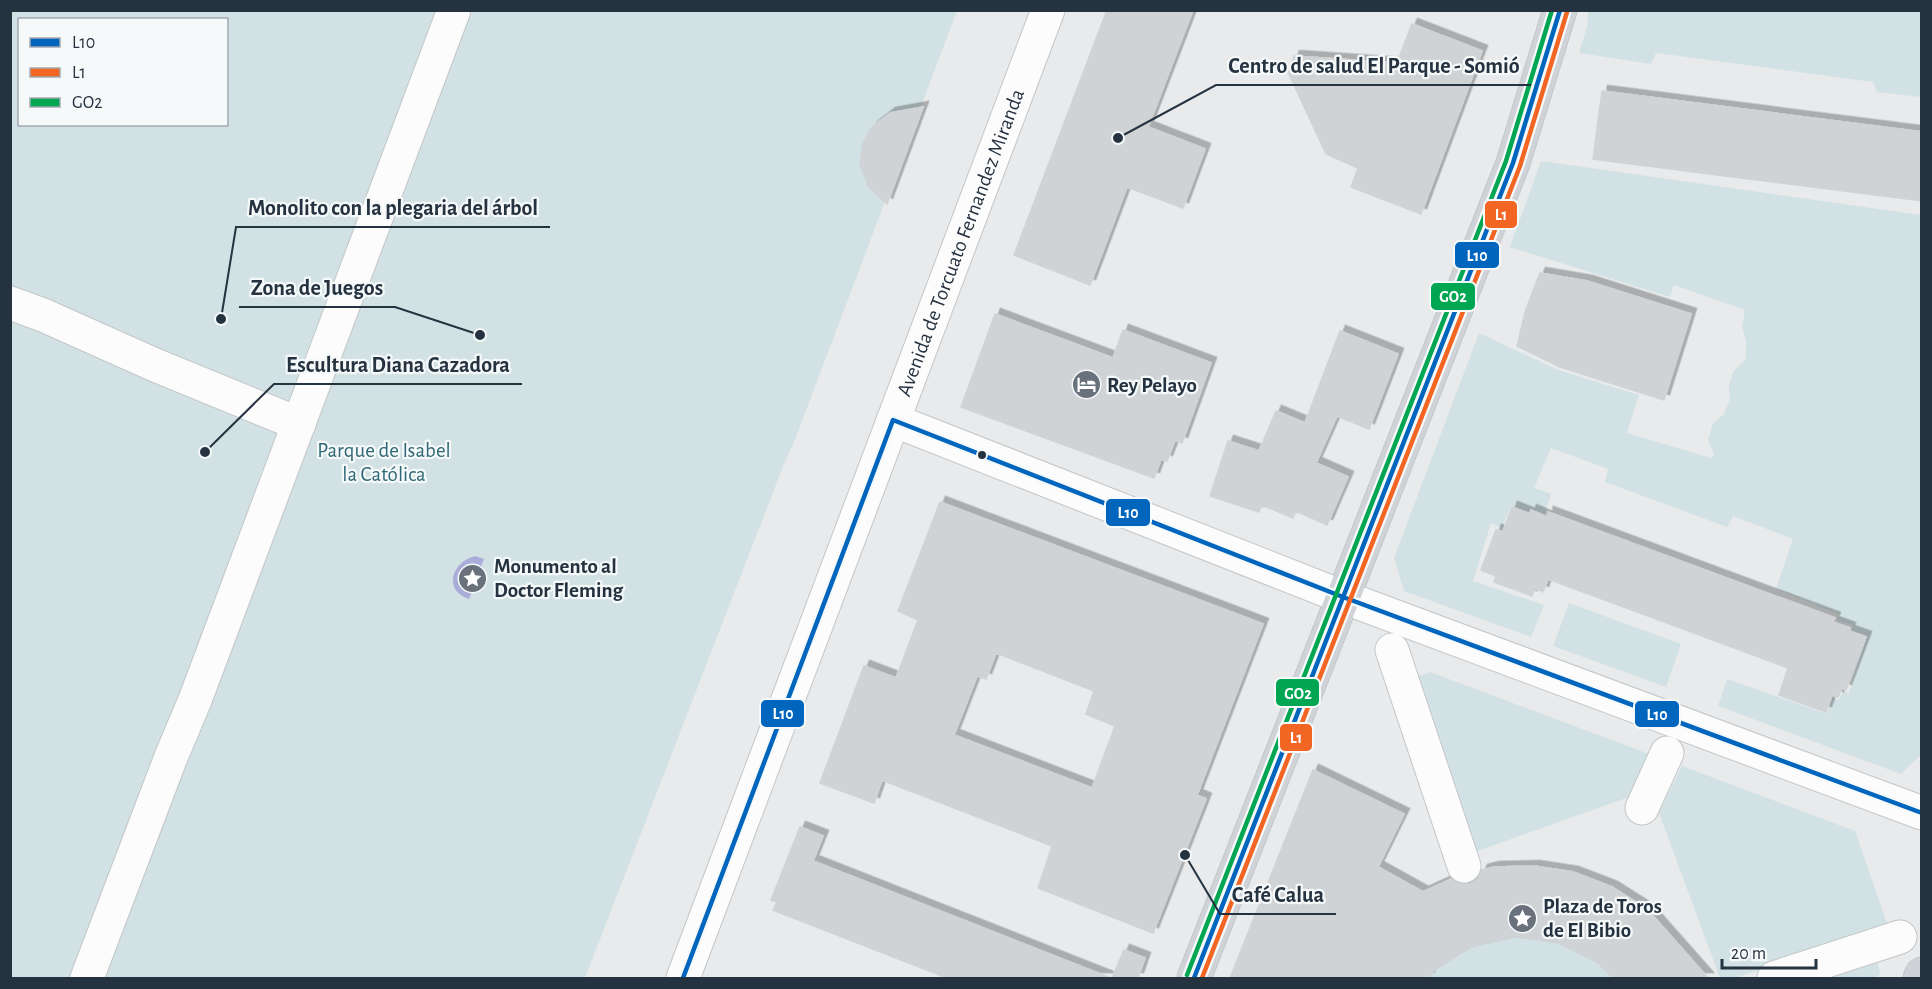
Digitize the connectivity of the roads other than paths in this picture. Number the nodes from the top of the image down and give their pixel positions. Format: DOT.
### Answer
graph roads {
  1 [pos="454,10"];
  2 [pos="1048,10"];
  3 [pos="1560,10"];
  4 [pos="10,303"];
  5 [pos="893,420"];
  6 [pos="300,424"];
  7 [pos="1343,597"];
  8 [pos="1392,650"];
  9 [pos="1667,753"];
  10 [pos="1642,808"];
  11 [pos="1922,813"];
  12 [pos="1464,866"];
  13 [pos="1900,937"];
  14 [pos="1922,974"];
  15 [pos="87,978"];
  16 [pos="683,978"];
  17 [pos="1194,978"];
  18 [pos="1774,978"];
  19 [pos="1920,978"];
  1 -- 6 [label="street"];
  2 -- 5 [label="street, Avenida de Torcuato Fernandez Miranda"];
  3 -- 7 [label="main road"];
  4 -- 6 [label="street"];
  5 -- 7 [label="street"];
  5 -- 16 [label="street, Avenida de Torcuato Fernandez Miranda"];
  6 -- 15 [label="street"];
  7 -- 11 [label="street"];
  7 -- 17 [label="main road"];
  8 -- 12 [label="street"];
  9 -- 10 [label="street"];
  13 -- 18 [label="street"];
  14 -- 19 [label="main road"];
}
